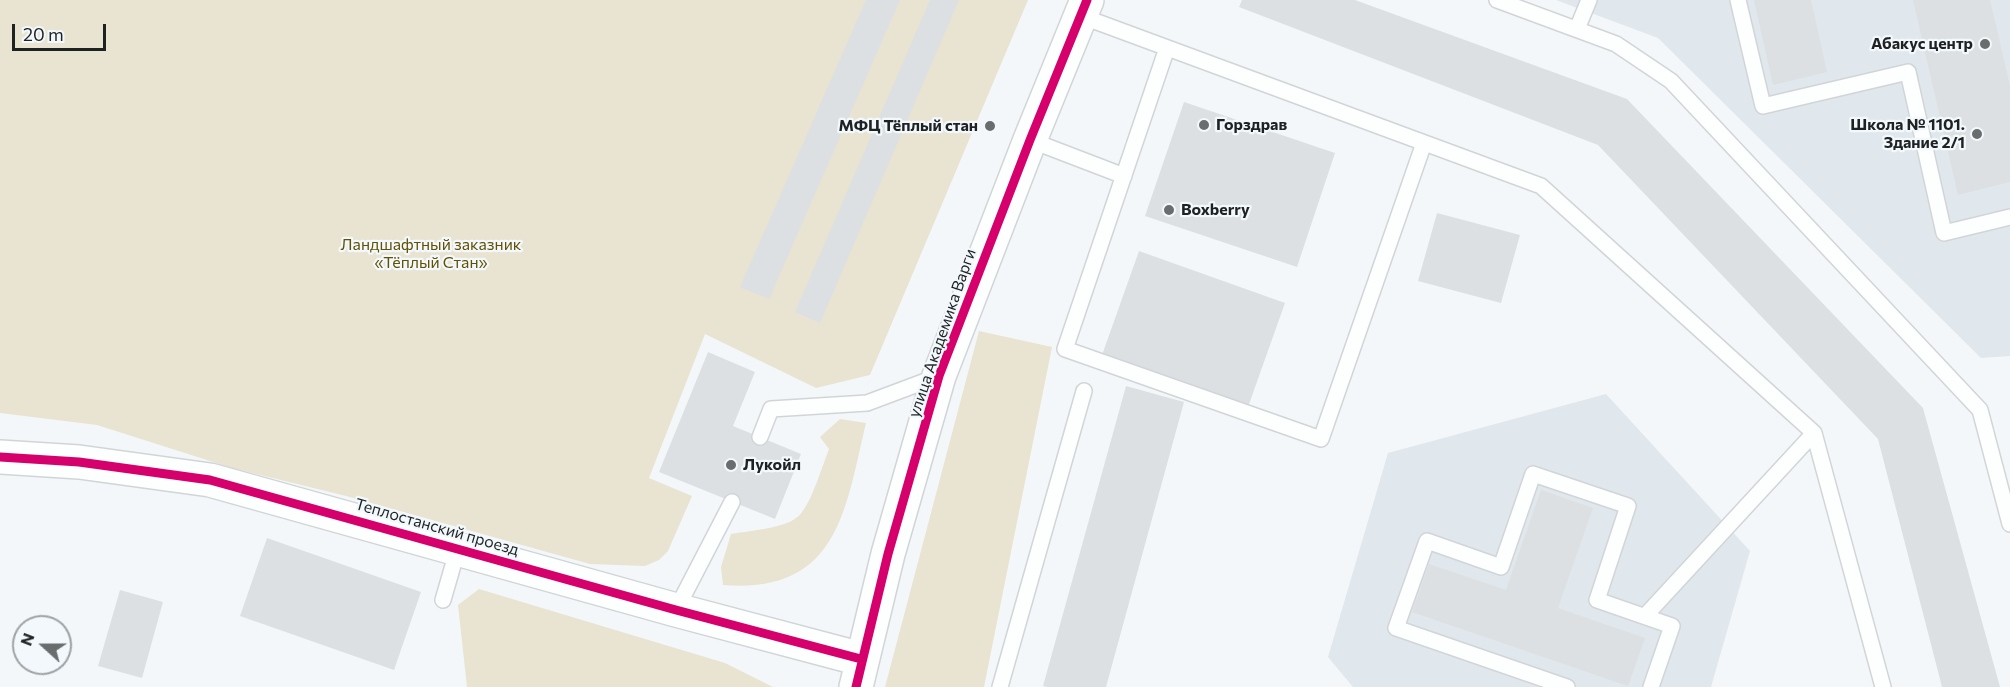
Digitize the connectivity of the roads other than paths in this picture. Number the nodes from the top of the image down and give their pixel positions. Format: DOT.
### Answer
graph roads {
  1 [pos="1497,0"];
  2 [pos="1589,0"];
  3 [pos="1738,0"];
  4 [pos="1084,8"];
  5 [pos="1577,29"];
  6 [pos="1167,48"];
  7 [pos="1030,140"];
  8 [pos="1424,143"];
  9 [pos="1124,176"];
  10 [pos="2010,217"];
  11 [pos="939,376"];
  12 [pos="1084,391"];
  13 [pos="1815,433"];
  14 [pos="759,437"];
  15 [pos="0,457"];
  16 [pos="732,502"];
  17 [pos="2010,524"];
  18 [pos="458,548"];
  19 [pos="443,600"];
  20 [pos="676,610"];
  21 [pos="1645,616"];
  22 [pos="858,673"];
  23 [pos="1000,687"];
  24 [pos="1567,687"];
  25 [pos="1651,687"];
  26 [pos="1883,687"];
  1 -- 5 [label="lane"];
  2 -- 5 [label="lane"];
  3 -- 10 [label="lane"];
  4 -- 6 [label="lane"];
  4 -- 7 [label="street, улица Академика Варги"];
  5 -- 17 [label="lane"];
  6 -- 8 [label="lane"];
  6 -- 9 [label="lane"];
  7 -- 9 [label="lane"];
  7 -- 11 [label="street, улица Академика Варги"];
  8 -- 9 [label="lane"];
  8 -- 13 [label="lane"];
  11 -- 14 [label="lane"];
  11 -- 22 [label="street, улица Академика Варги"];
  12 -- 23 [label="lane"];
  13 -- 21 [label="lane"];
  13 -- 26 [label="lane"];
  15 -- 18 [label="street, Теплостанский проезд"];
  16 -- 20 [label="lane"];
  18 -- 19 [label="lane"];
  18 -- 20 [label="street, Теплостанский проезд"];
  20 -- 22 [label="street, Теплостанский проезд"];
  21 -- 24 [label="lane"];
  21 -- 25 [label="lane"];
}
